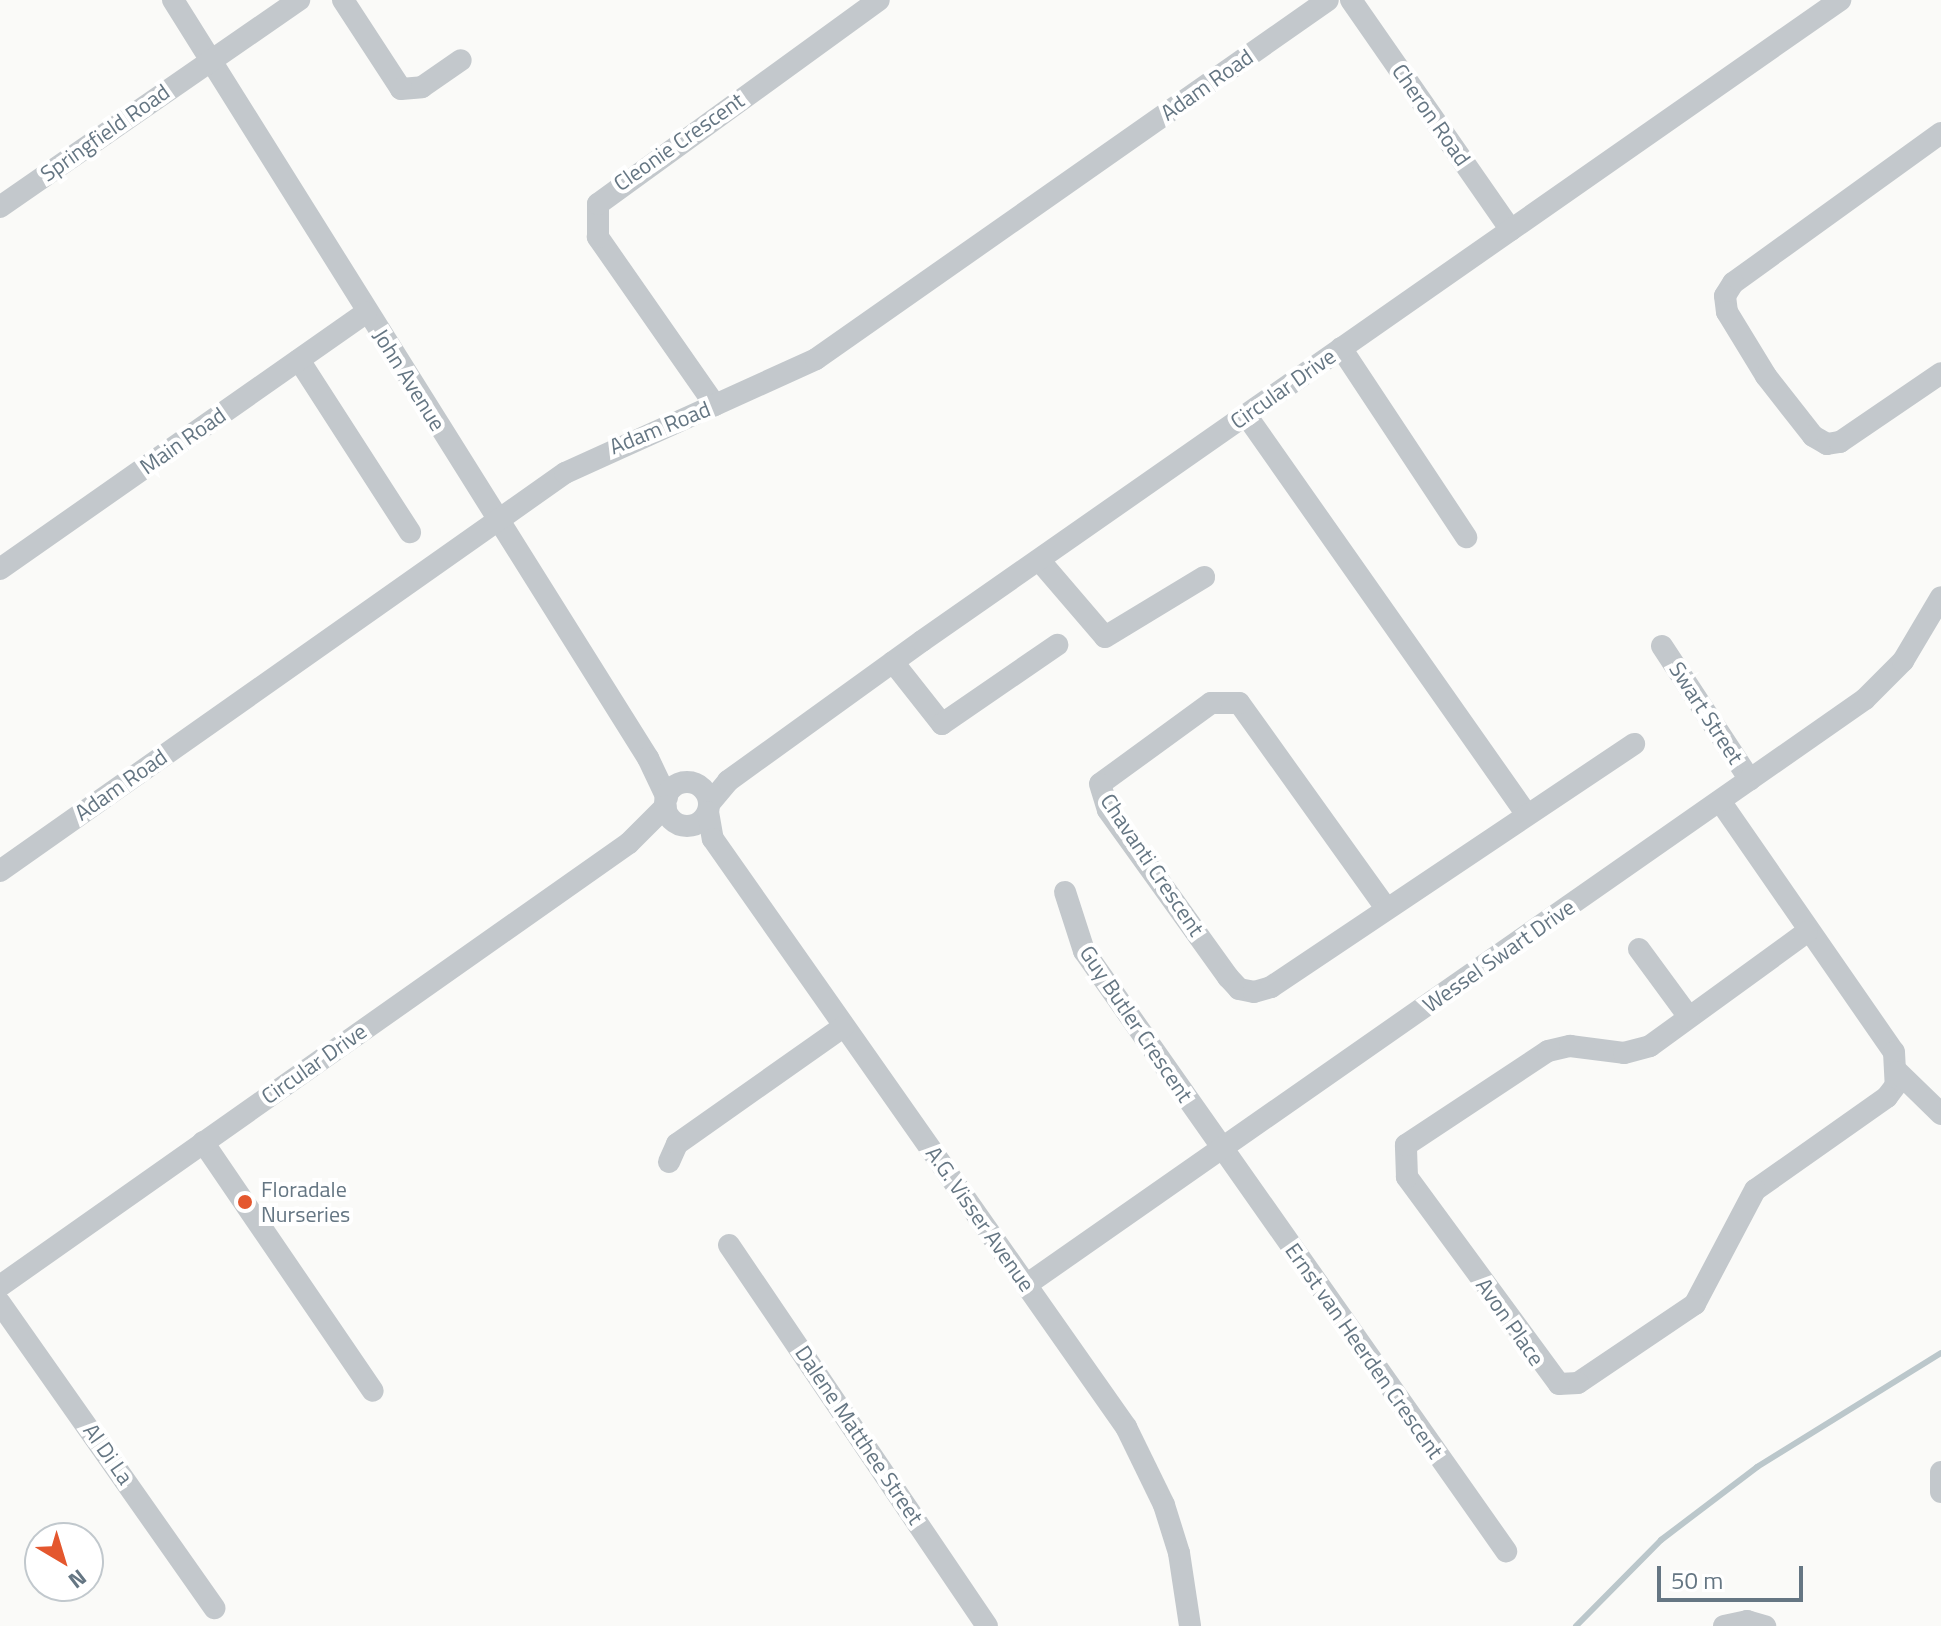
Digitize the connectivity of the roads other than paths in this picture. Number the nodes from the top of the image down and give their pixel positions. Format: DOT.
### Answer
graph roads {
  1 [pos="173,0"];
  2 [pos="299,0"];
  3 [pos="343,0"];
  4 [pos="879,0"];
  5 [pos="1328,0"];
  6 [pos="1351,0"];
  7 [pos="1840,0"];
  8 [pos="210,59"];
  9 [pos="461,60"];
  10 [pos="1941,133"];
  11 [pos="0,207"];
  12 [pos="1511,230"];
  13 [pos="366,313"];
  14 [pos="1341,348"];
  15 [pos="299,360"];
  16 [pos="1941,373"];
  17 [pos="715,405"];
  18 [pos="1246,415"];
  19 [pos="498,522"];
  20 [pos="410,532"];
  21 [pos="1466,537"];
  22 [pos="1039,560"];
  23 [pos="0,569"];
  24 [pos="1204,577"];
  25 [pos="1941,597"];
  26 [pos="1057,645"];
  27 [pos="1662,646"];
  28 [pos="893,662"];
  29 [pos="1634,744"];
  30 [pos="648,758"];
  31 [pos="1750,780"];
  32 [pos="728,781"];
  33 [pos="690,783"];
  34 [pos="1720,801"];
  35 [pos="666,802"];
  36 [pos="709,808"];
  37 [pos="1525,812"];
  38 [pos="685,826"];
  39 [pos="713,839"];
  40 [pos="629,843"];
  41 [pos="0,871"];
  42 [pos="1065,892"];
  43 [pos="1386,908"];
  44 [pos="1807,932"];
  45 [pos="1639,949"];
  46 [pos="1689,1017"];
  47 [pos="844,1026"];
  48 [pos="1898,1072"];
  49 [pos="1941,1114"];
  50 [pos="203,1142"];
  51 [pos="1222,1150"];
  52 [pos="669,1162"];
  53 [pos="729,1245"];
  54 [pos="2,1279"];
  55 [pos="1026,1285"];
  56 [pos="0,1303"];
  57 [pos="373,1391"];
  58 [pos="1941,1472"];
  59 [pos="1941,1492"];
  60 [pos="1506,1551"];
  61 [pos="214,1608"];
  62 [pos="987,1626"];
  63 [pos="1190,1626"];
  64 [pos="1724,1626"];
  65 [pos="1765,1626"];
  1 -- 8 [label="street, John Avenue"];
  2 -- 8 [label="street, Springfield Road"];
  3 -- 9 [label="street"];
  4 -- 17 [label="street, Cleonie Crescent"];
  5 -- 17 [label="street, Adam Road"];
  6 -- 12 [label="street, Cheron Road"];
  7 -- 12 [label="street, Circular Drive"];
  8 -- 11 [label="street, Springfield Road"];
  8 -- 13 [label="street, John Avenue"];
  10 -- 16 [label="street"];
  12 -- 14 [label="street, Circular Drive"];
  13 -- 15 [label="street, Main Road"];
  13 -- 19 [label="street, John Avenue"];
  14 -- 18 [label="street, Circular Drive"];
  14 -- 21 [label="street"];
  15 -- 20 [label="street"];
  15 -- 23 [label="street, Main Road"];
  17 -- 19 [label="street, Adam Road"];
  18 -- 22 [label="street, Circular Drive"];
  18 -- 37 [label="street"];
  19 -- 30 [label="street, John Avenue"];
  19 -- 41 [label="street, Adam Road"];
  22 -- 24 [label="street"];
  22 -- 28 [label="street, Circular Drive"];
  25 -- 31 [label="street, Wessel Swart Drive"];
  26 -- 28 [label="street"];
  27 -- 31 [label="street, Swart Street"];
  28 -- 32 [label="street, Circular Drive"];
  29 -- 37 [label="street, Chavanti Crescent"];
  30 -- 33 [label="street, John Avenue"];
  30 -- 35 [label="street, John Avenue"];
  31 -- 34 [label="street, Wessel Swart Drive"];
  32 -- 33 [label="street"];
  32 -- 36 [label="street, Circular Drive"];
  33 -- 35 [label="street, Circular Drive"];
  33 -- 36 [label="street"];
  34 -- 44 [label="street"];
  34 -- 51 [label="street, Wessel Swart Drive"];
  35 -- 38 [label="street, John Avenue"];
  35 -- 40 [label="street, Circular Drive"];
  36 -- 38 [label="street, Circular Drive"];
  36 -- 39 [label="street, A.G. Visser Avenue"];
  37 -- 43 [label="street, Chavanti Crescent"];
  38 -- 39 [label="street, A.G. Visser Avenue"];
  38 -- 40 [label="street, Circular Drive"];
  39 -- 47 [label="street, A.G. Visser Avenue"];
  40 -- 50 [label="street, Circular Drive"];
  42 -- 51 [label="street, Guy Butler Crescent"];
  43 -- 43 [label="street, Chavanti Crescent"];
  44 -- 46 [label="street, Avon Place"];
  44 -- 48 [label="street"];
  45 -- 46 [label="street"];
  46 -- 48 [label="street, Avon Place"];
  47 -- 52 [label="street"];
  47 -- 55 [label="street, A.G. Visser Avenue"];
  48 -- 49 [label="street"];
  50 -- 54 [label="street, Circular Drive"];
  50 -- 57 [label="street"];
  51 -- 55 [label="street, Wessel Swart Drive"];
  51 -- 60 [label="street, Ernst van Heerden Crescent"];
  53 -- 62 [label="street, Dalene Matthee Street"];
  55 -- 63 [label="street, A.G. Visser Avenue"];
  56 -- 61 [label="street, Al Di La"];
  58 -- 59 [label="street"];
  64 -- 65 [label="street"];
}
